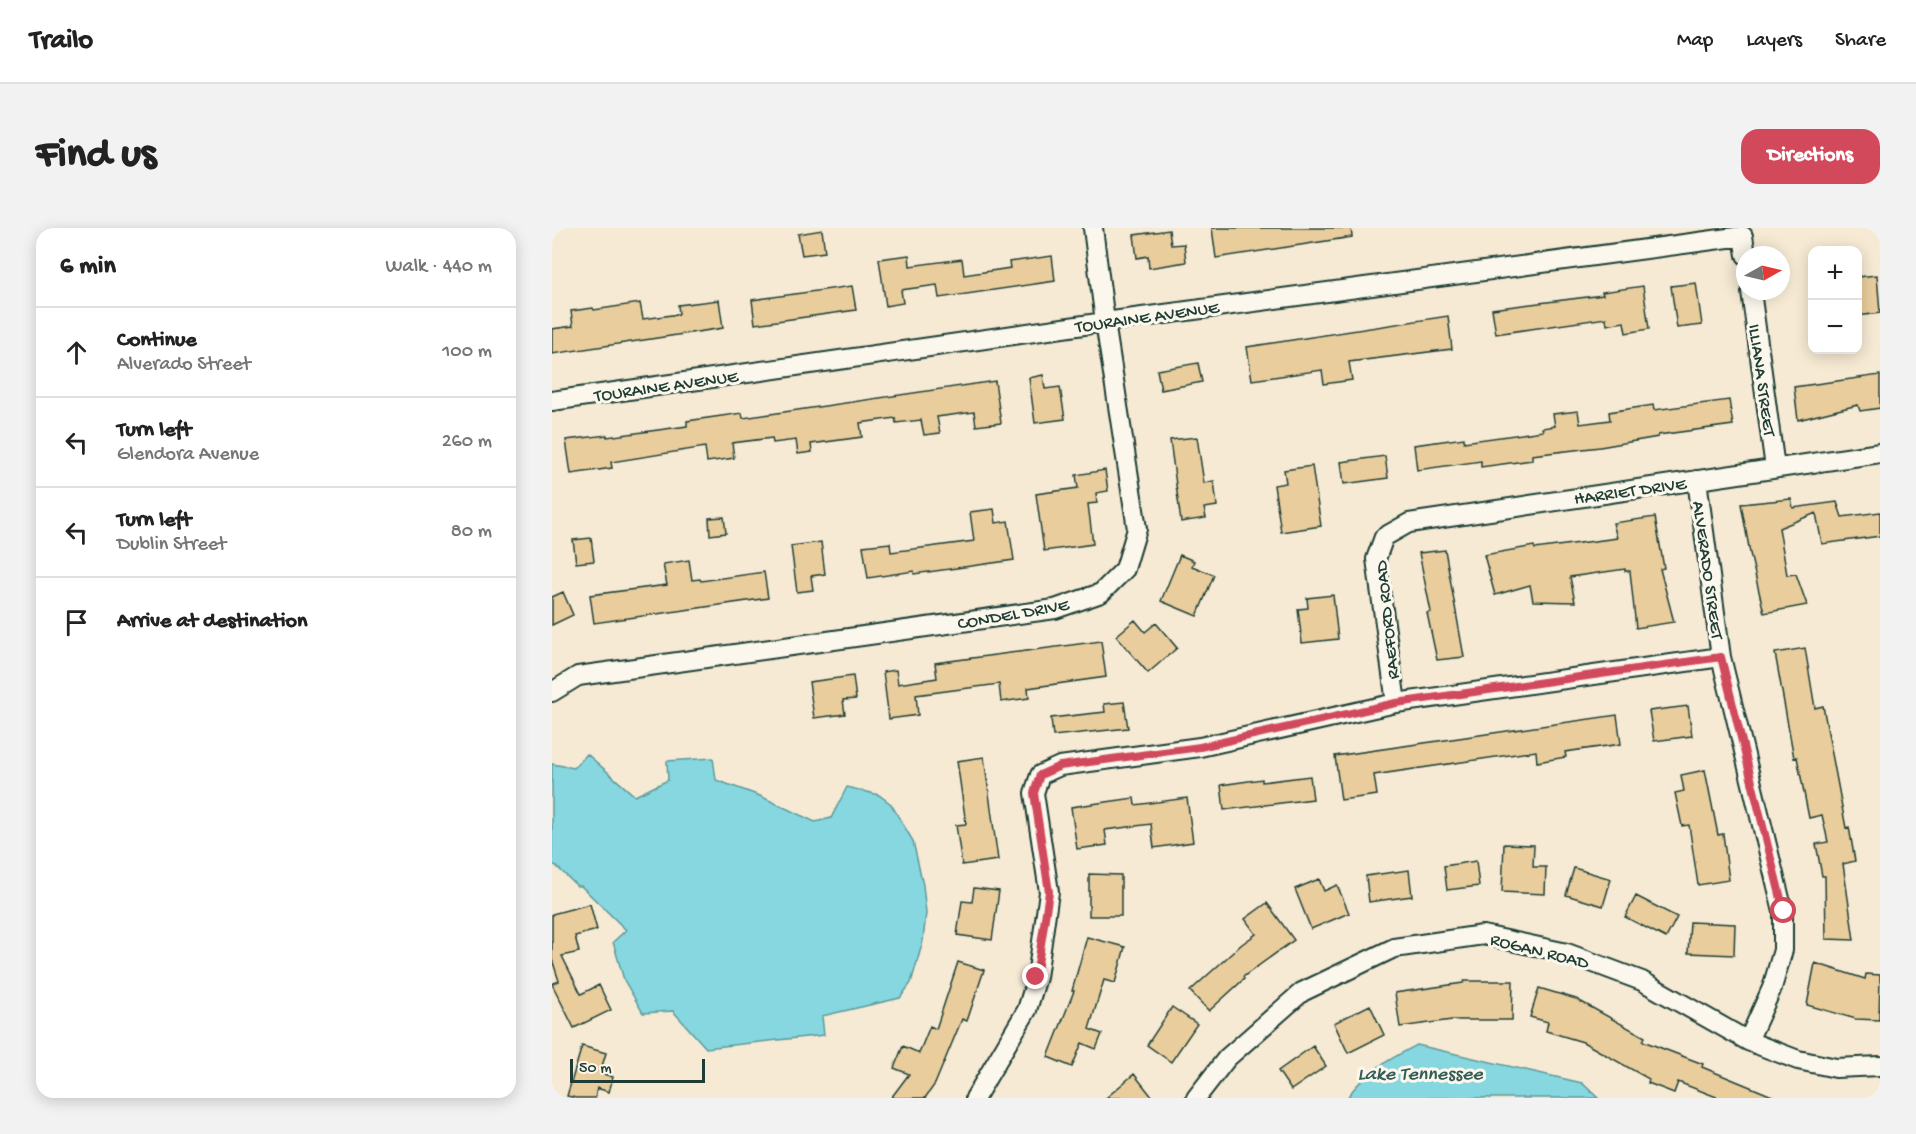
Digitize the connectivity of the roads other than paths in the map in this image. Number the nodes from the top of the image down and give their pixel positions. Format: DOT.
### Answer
graph roads {
  1 [pos="1093,228"];
  2 [pos="1745,246"];
  3 [pos="1752,300"];
  4 [pos="1105,322"];
  5 [pos="552,402"];
  6 [pos="1880,453"];
  7 [pos="1775,468"];
  8 [pos="1697,480"];
  9 [pos="1384,537"];
  10 [pos="1721,657"];
  11 [pos="552,692"];
  12 [pos="1396,703"];
  13 [pos="1748,1041"];
  14 [pos="1880,1066"];
  15 [pos="975,1098"];
  16 [pos="1196,1098"];
  1 -- 4 [label="street, CONDEL DRIVE"];
  2 -- 4 [label="street, TOURAINE AVENUE"];
  3 -- 7 [label="street, ILLIANA STREET"];
  4 -- 5 [label="street, TOURAINE AVENUE"];
  4 -- 11 [label="street, CONDEL DRIVE"];
  6 -- 7 [label="street, HARRIET DRIVE"];
  7 -- 8 [label="street, HARRIET DRIVE"];
  8 -- 9 [label="street, HARRIET DRIVE"];
  8 -- 10 [label="street, ALVERADO STREET"];
  9 -- 12 [label="street, RAEFORD ROAD"];
  10 -- 12 [label="street"];
  10 -- 13 [label="street, ALVERADO STREET"];
  12 -- 15 [label="street"];
  13 -- 14 [label="street, ROGAN ROAD"];
  13 -- 16 [label="street, ROGAN ROAD"];
}
